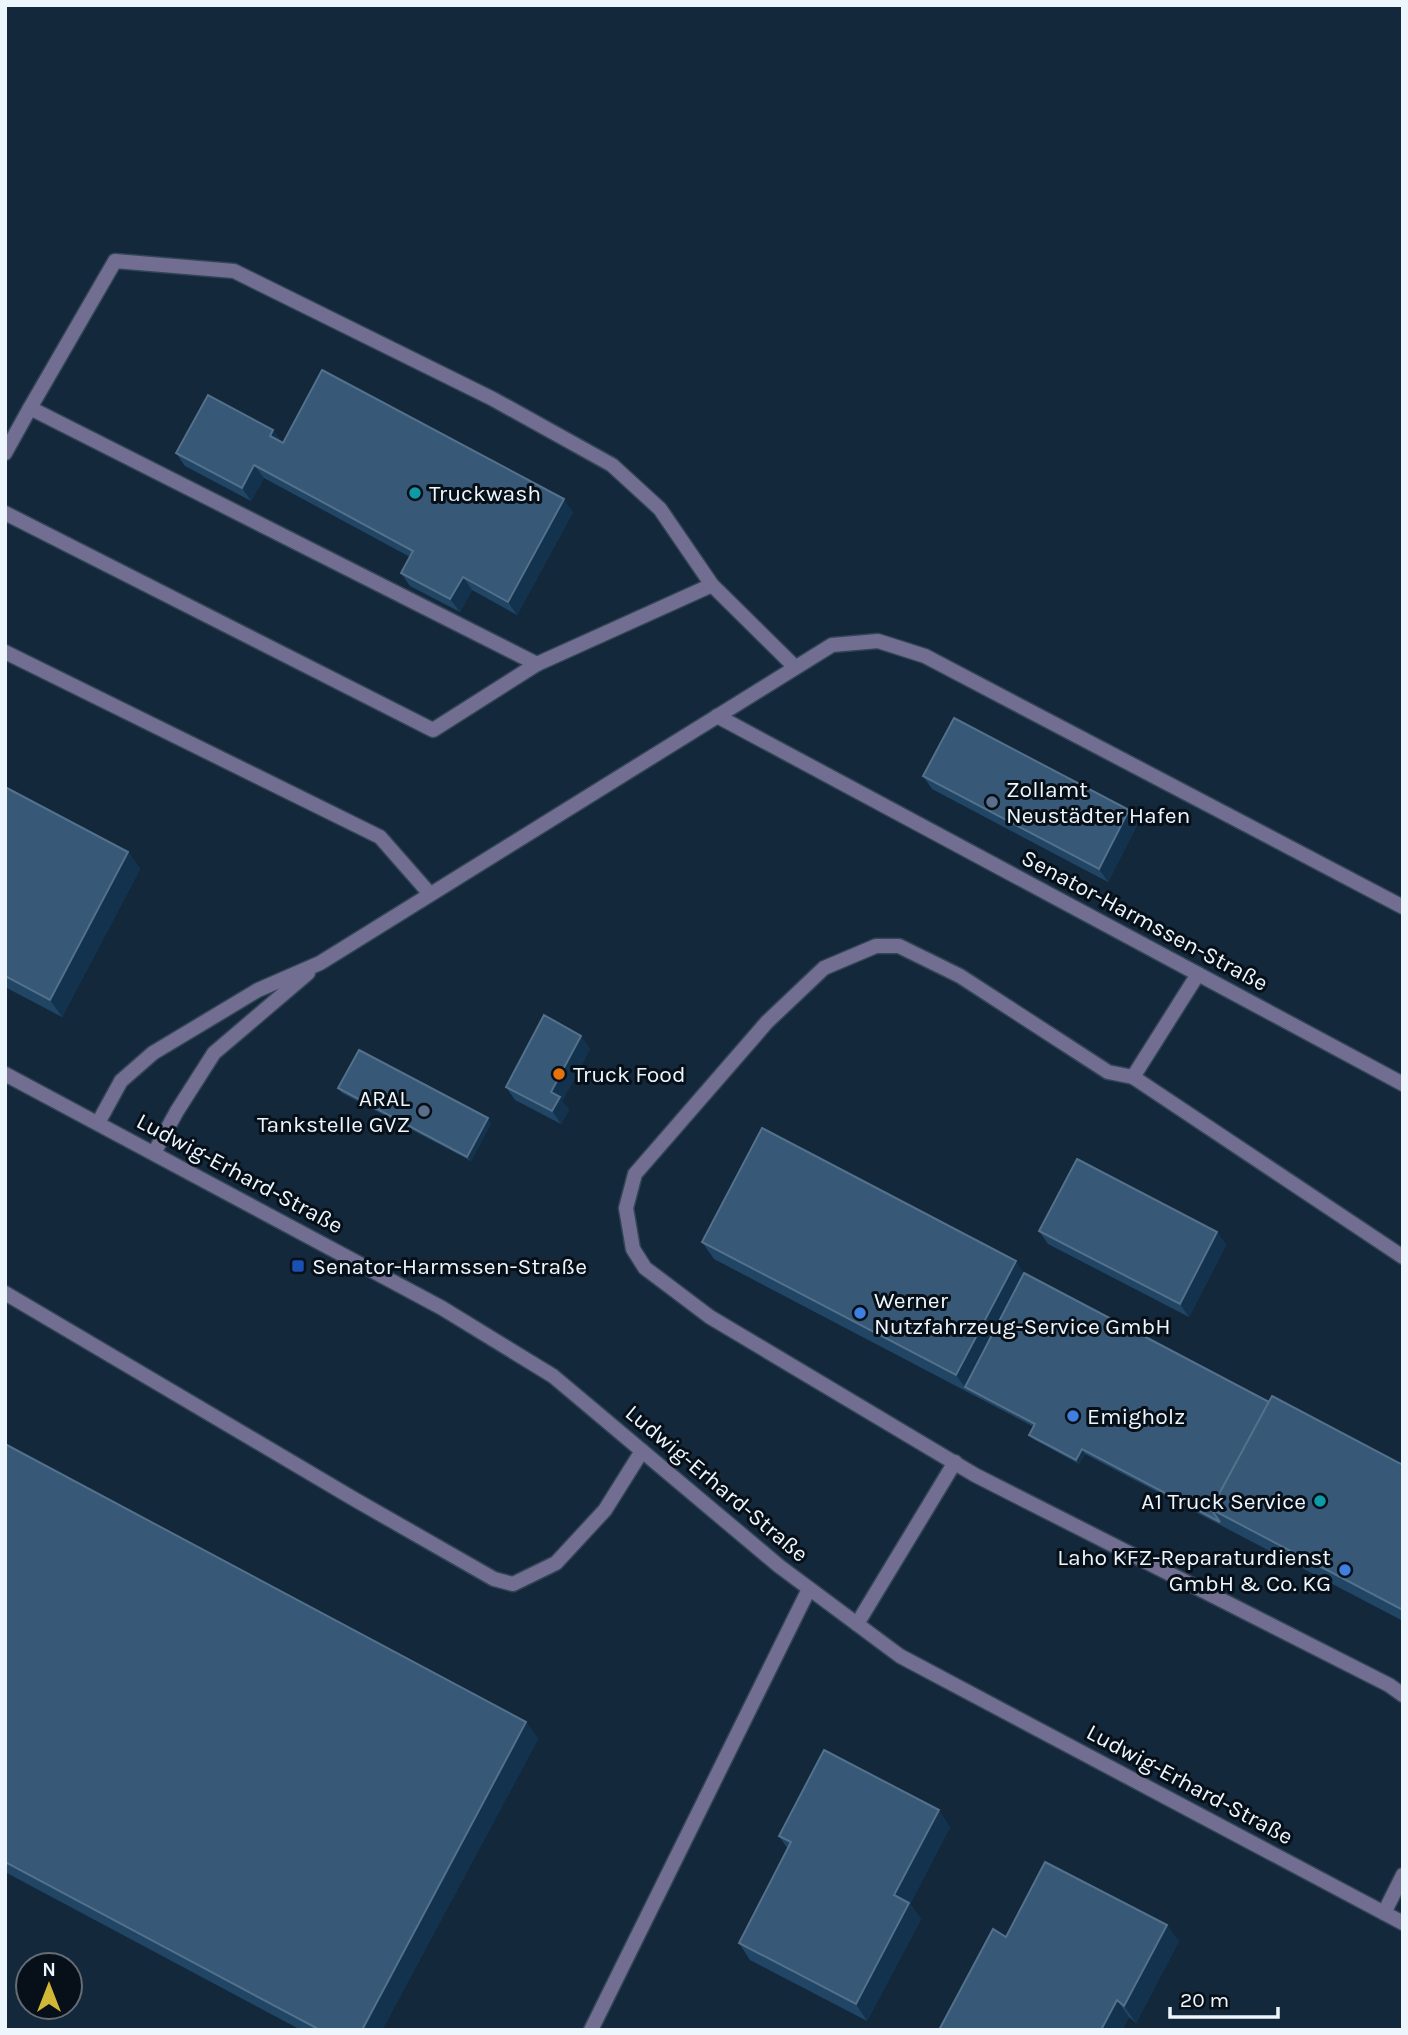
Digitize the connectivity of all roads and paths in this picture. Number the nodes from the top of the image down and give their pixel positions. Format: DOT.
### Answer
graph roads {
  1 [pos="30,408"];
  2 [pos="5,453"];
  3 [pos="5,513"];
  4 [pos="712,586"];
  5 [pos="5,652"];
  6 [pos="537,664"];
  7 [pos="795,667"];
  8 [pos="717,716"];
  9 [pos="429,894"];
  10 [pos="1403,907"];
  11 [pos="320,963"];
  12 [pos="1198,974"];
  13 [pos="5,1074"];
  14 [pos="1133,1077"];
  15 [pos="1403,1084"];
  16 [pos="97,1124"];
  17 [pos="154,1153"];
  18 [pos="1403,1256"];
  19 [pos="5,1293"];
  20 [pos="642,1451"];
  21 [pos="955,1462"];
  22 [pos="809,1589"];
  23 [pos="857,1624"];
  24 [pos="1403,1695"];
  25 [pos="1403,1875"];
  26 [pos="1384,1913"];
  27 [pos="1403,1923"];
  28 [pos="591,2030"];
  1 -- 2 [label="street"];
  1 -- 4 [label="street"];
  1 -- 6 [label="street"];
  3 -- 6 [label="street"];
  4 -- 6 [label="street"];
  4 -- 7 [label="street"];
  5 -- 9 [label="street"];
  7 -- 8 [label="street"];
  7 -- 10 [label="street"];
  8 -- 9 [label="street"];
  8 -- 12 [label="street, Senator-Harmssen-Straße"];
  9 -- 11 [label="street"];
  11 -- 16 [label="street"];
  11 -- 17 [label="street"];
  12 -- 14 [label="street"];
  12 -- 15 [label="street, Senator-Harmssen-Straße"];
  13 -- 16 [label="street, Ludwig-Erhard-Straße"];
  14 -- 18 [label="street"];
  14 -- 21 [label="street"];
  16 -- 17 [label="street, Ludwig-Erhard-Straße"];
  17 -- 20 [label="street, Ludwig-Erhard-Straße"];
  19 -- 20 [label="street"];
  20 -- 22 [label="street, Ludwig-Erhard-Straße"];
  21 -- 23 [label="street"];
  21 -- 24 [label="street"];
  22 -- 23 [label="street, Ludwig-Erhard-Straße"];
  22 -- 28 [label="street"];
  23 -- 26 [label="street, Ludwig-Erhard-Straße"];
  25 -- 26 [label="street"];
  26 -- 27 [label="street, Ludwig-Erhard-Straße"];
}
